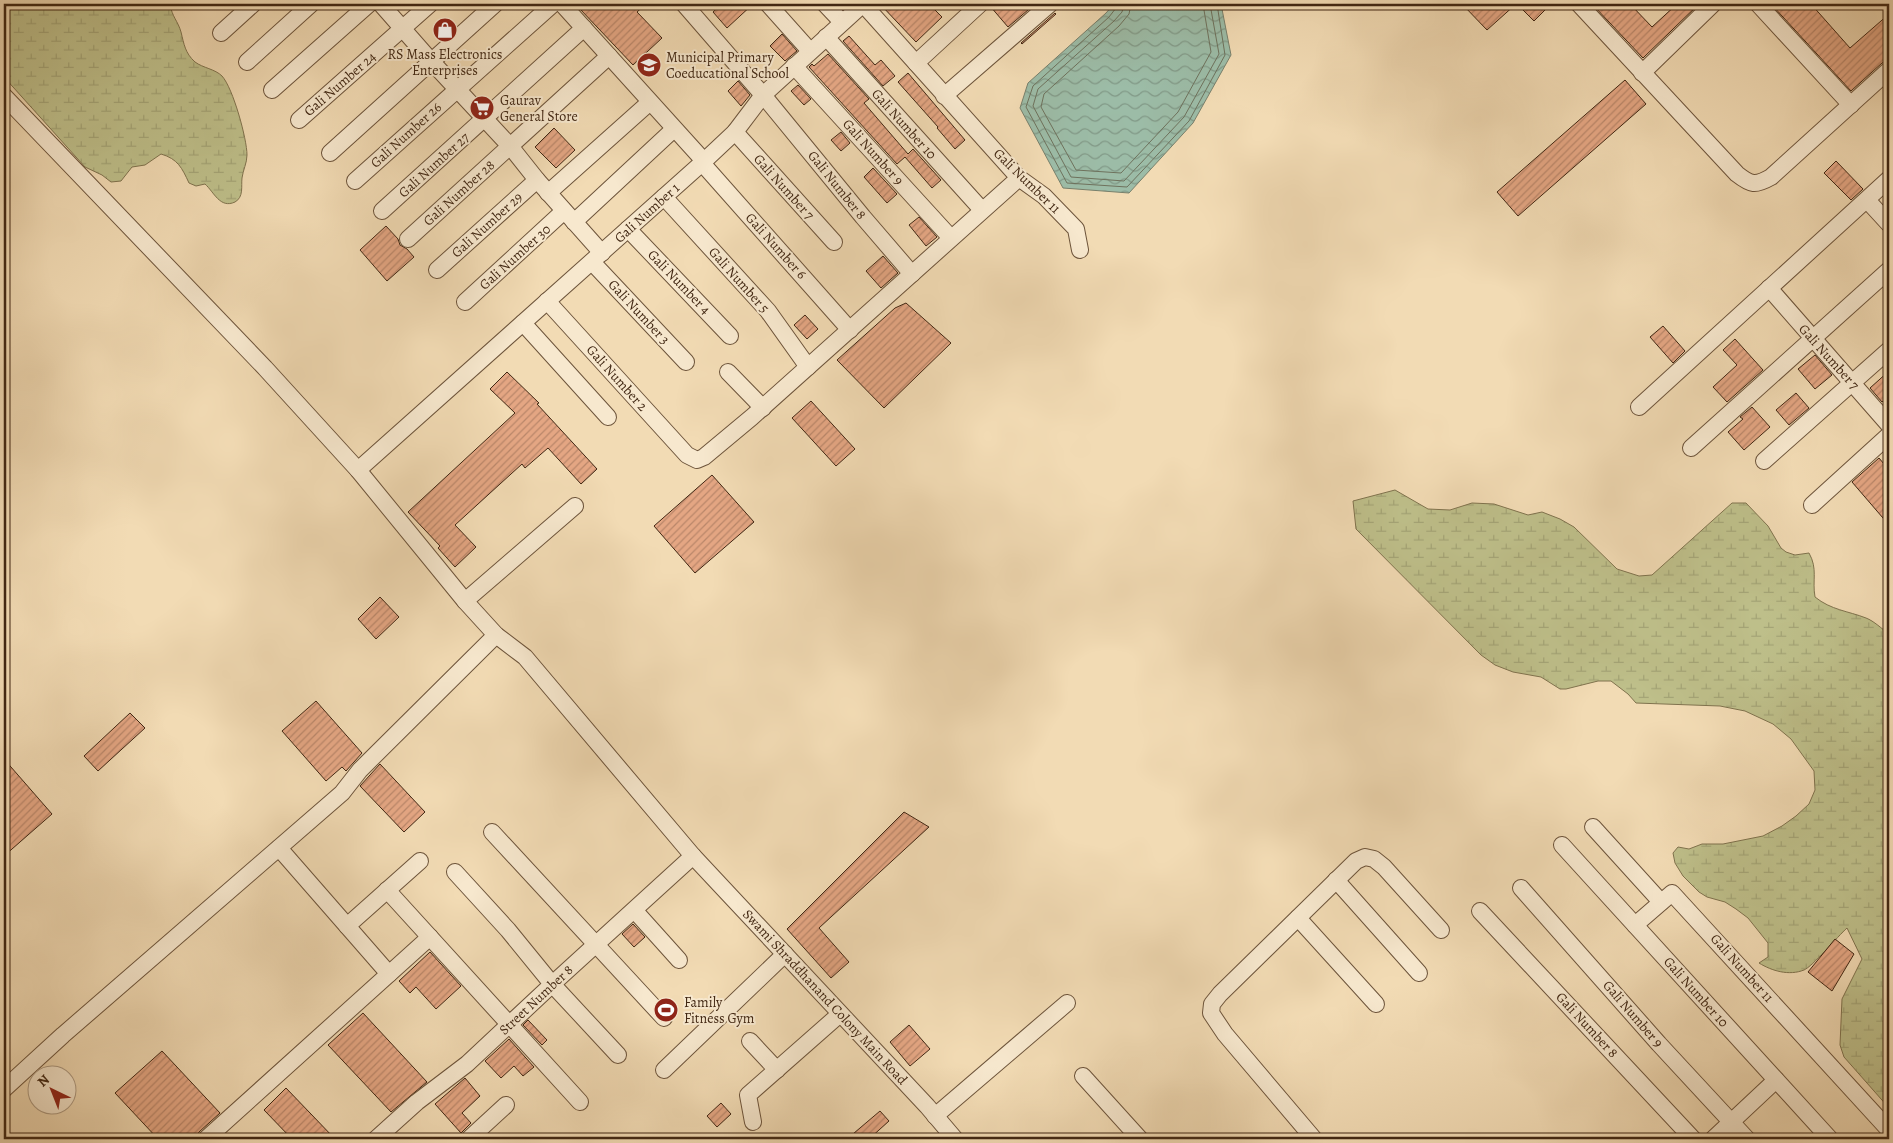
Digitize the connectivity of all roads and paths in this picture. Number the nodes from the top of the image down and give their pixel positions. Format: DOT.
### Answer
graph roads {
  1 [pos="253,4"];
  2 [pos="311,4"];
  3 [pos="369,4"];
  4 [pos="381,4"];
  5 [pos="430,4"];
  6 [pos="494,4"];
  7 [pos="553,4"];
  8 [pos="562,4"];
  9 [pos="684,4"];
  10 [pos="768,4"];
  11 [pos="825,4"];
  12 [pos="863,4"];
  13 [pos="980,4"];
  14 [pos="1050,4"];
  15 [pos="1579,4"];
  16 [pos="1713,4"];
  17 [pos="1758,4"];
  18 [pos="842,22"];
  19 [pos="403,28"];
  20 [pos="584,28"];
  21 [pos="225,29"];
  22 [pos="826,37"];
  23 [pos="810,52"];
  24 [pos="609,56"];
  25 [pos="431,61"];
  26 [pos="247,62"];
  27 [pos="916,63"];
  28 [pos="794,66"];
  29 [pos="1889,70"];
  30 [pos="1642,73"];
  31 [pos="458,89"];
  32 [pos="272,90"];
  33 [pos="763,95"];
  34 [pos="4,96"];
  35 [pos="944,96"];
  36 [pos="650,102"];
  37 [pos="1851,105"];
  38 [pos="485,119"];
  39 [pos="299,120"];
  40 [pos="674,129"];
  41 [pos="735,132"];
  42 [pos="510,146"];
  43 [pos="330,153"];
  44 [pos="703,162"];
  45 [pos="1020,178"];
  46 [pos="1889,179"];
  47 [pos="537,180"];
  48 [pos="356,181"];
  49 [pos="548,193"];
  50 [pos="664,197"];
  51 [pos="1867,200"];
  52 [pos="982,210"];
  53 [pos="382,211"];
  54 [pos="569,217"];
  55 [pos="1889,224"];
  56 [pos="628,229"];
  57 [pos="952,238"];
  58 [pos="408,239"];
  59 [pos="834,242"];
  60 [pos="1080,250"];
  61 [pos="597,258"];
  62 [pos="437,270"];
  63 [pos="1889,270"];
  64 [pos="912,274"];
  65 [pos="1769,288"];
  66 [pos="465,302"];
  67 [pos="547,302"];
  68 [pos="522,323"];
  69 [pos="850,330"];
  70 [pos="730,336"];
  71 [pos="1812,339"];
  72 [pos="1889,350"];
  73 [pos="686,362"];
  74 [pos="808,367"];
  75 [pos="728,372"];
  76 [pos="1853,384"];
  77 [pos="1639,407"];
  78 [pos="763,408"];
  79 [pos="608,417"];
  80 [pos="1889,425"];
  81 [pos="1889,434"];
  82 [pos="1691,448"];
  83 [pos="1764,461"];
  84 [pos="358,470"];
  85 [pos="1812,505"];
  86 [pos="575,506"];
  87 [pos="465,601"];
  88 [pos="496,635"];
  89 [pos="1593,827"];
  90 [pos="492,832"];
  91 [pos="1562,845"];
  92 [pos="279,848"];
  93 [pos="693,856"];
  94 [pos="420,861"];
  95 [pos="455,872"];
  96 [pos="1336,880"];
  97 [pos="1521,888"];
  98 [pos="387,890"];
  99 [pos="1661,902"];
  100 [pos="635,910"];
  101 [pos="1480,911"];
  102 [pos="1298,918"];
  103 [pos="347,926"];
  104 [pos="1635,926"];
  105 [pos="1441,930"];
  106 [pos="430,937"];
  107 [pos="596,945"];
  108 [pos="785,954"];
  109 [pos="680,960"];
  110 [pos="1418,973"];
  111 [pos="389,974"];
  112 [pos="552,984"];
  113 [pos="1067,1003"];
  114 [pos="1376,1004"];
  115 [pos="840,1014"];
  116 [pos="664,1018"];
  117 [pos="509,1025"];
  118 [pos="750,1041"];
  119 [pos="618,1056"];
  120 [pos="664,1070"];
  121 [pos="776,1070"];
  122 [pos="1083,1076"];
  123 [pos="1776,1080"];
  124 [pos="4,1089"];
  125 [pos="580,1102"];
  126 [pos="506,1105"];
  127 [pos="935,1116"];
  128 [pos="753,1122"];
  129 [pos="1731,1122"];
  130 [pos="1889,1130"];
  131 [pos="949,1137"];
  132 [pos="206,1139"];
  133 [pos="376,1139"];
  134 [pos="470,1139"];
  135 [pos="1140,1139"];
  136 [pos="1314,1139"];
  137 [pos="1693,1139"];
  138 [pos="1712,1139"];
  139 [pos="1747,1139"];
  140 [pos="1830,1139"];
  1 -- 21 [label="street"];
  2 -- 26 [label="street"];
  3 -- 32 [label="street"];
  4 -- 19 [label="street, Gali Number 3"];
  5 -- 19 [label="street"];
  6 -- 25 [label="street"];
  7 -- 31 [label="street"];
  8 -- 20 [label="street, Gali Number 6"];
  9 -- 33 [label="street, Gali Number 8"];
  10 -- 23 [label="street"];
  11 -- 18 [label="street"];
  12 -- 18 [label="street, Gali Number 1"];
  12 -- 27 [label="street, Gali Number 11"];
  13 -- 27 [label="street"];
  14 -- 35 [label="street"];
  15 -- 30 [label="street"];
  16 -- 30 [label="street"];
  17 -- 37 [label="street"];
  18 -- 22 [label="street, Gali Number 1"];
  19 -- 25 [label="street, Gali Number 3"];
  19 -- 39 [label="street, Gali Number 24"];
  20 -- 24 [label="street, Gali Number 6"];
  20 -- 38 [label="street"];
  22 -- 23 [label="street, Gali Number 1"];
  22 -- 52 [label="street, Gali Number 10"];
  23 -- 28 [label="street, Gali Number 1"];
  24 -- 36 [label="street, Gali Number 6"];
  24 -- 42 [label="street"];
  25 -- 31 [label="street, Gali Number 3"];
  25 -- 43 [label="street"];
  27 -- 35 [label="street, Gali Number 11"];
  28 -- 33 [label="street, Gali Number 1"];
  28 -- 57 [label="street, Gali Number 9"];
  29 -- 37 [label="street"];
  30 -- 37 [label="street"];
  31 -- 38 [label="street, Gali Number 3"];
  31 -- 48 [label="street, Gali Number 26"];
  33 -- 41 [label="street, Gali Number 1"];
  33 -- 64 [label="street, Gali Number 8"];
  34 -- 84 [label="street, Swami Shraddhanand Colony Main Road"];
  35 -- 45 [label="street, Gali Number 11"];
  36 -- 40 [label="street, Gali Number 6"];
  36 -- 49 [label="street"];
  38 -- 42 [label="street, Gali Number 3"];
  38 -- 53 [label="street, Gali Number 27"];
  40 -- 44 [label="street, Gali Number 6"];
  40 -- 54 [label="street"];
  41 -- 44 [label="street, Gali Number 1"];
  41 -- 59 [label="street, Gali Number 7"];
  42 -- 47 [label="street, Gali Number 3"];
  42 -- 58 [label="street, Gali Number 28"];
  44 -- 50 [label="street, Gali Number 1"];
  44 -- 69 [label="street, Gali Number 6"];
  45 -- 52 [label="street"];
  45 -- 60 [label="street, Gali Number 11"];
  46 -- 51 [label="street"];
  47 -- 49 [label="street, Gali Number 3"];
  47 -- 62 [label="street, Gali Number 29"];
  49 -- 54 [label="street, Gali Number 3"];
  50 -- 56 [label="street, Gali Number 1"];
  50 -- 74 [label="street, Gali Number 5"];
  51 -- 55 [label="street"];
  51 -- 65 [label="street"];
  52 -- 57 [label="street"];
  54 -- 61 [label="street, Gali Number 3"];
  54 -- 66 [label="street, Gali Number 30"];
  56 -- 61 [label="street, Gali Number 1"];
  56 -- 70 [label="street, Gali Number 4"];
  57 -- 64 [label="street"];
  61 -- 67 [label="street, Gali Number 1"];
  61 -- 73 [label="street, Gali Number 3"];
  63 -- 71 [label="street"];
  64 -- 69 [label="street"];
  65 -- 71 [label="street, Gali Number 7"];
  65 -- 77 [label="street"];
  67 -- 68 [label="street, Gali Number 1"];
  67 -- 78 [label="street, Gali Number 2"];
  68 -- 79 [label="street"];
  68 -- 84 [label="street, Gali Number 1"];
  69 -- 74 [label="street"];
  71 -- 76 [label="street, Gali Number 7"];
  71 -- 82 [label="street"];
  72 -- 76 [label="street"];
  74 -- 78 [label="street"];
  75 -- 78 [label="street"];
  76 -- 80 [label="street, Gali Number 7"];
  76 -- 83 [label="street"];
  81 -- 85 [label="street"];
  84 -- 87 [label="street, Swami Shraddhanand Colony Main Road"];
  86 -- 87 [label="street"];
  87 -- 88 [label="street, Swami Shraddhanand Colony Main Road"];
  88 -- 92 [label="street"];
  88 -- 93 [label="street, Swami Shraddhanand Colony Main Road"];
  89 -- 99 [label="street"];
  90 -- 107 [label="street"];
  91 -- 104 [label="street, Gali Number 10"];
  92 -- 103 [label="street"];
  92 -- 124 [label="street"];
  93 -- 100 [label="street, Street Number 8"];
  93 -- 108 [label="street, Swami Shraddhanand Colony Main Road"];
  94 -- 98 [label="street"];
  95 -- 112 [label="street"];
  96 -- 102 [label="street"];
  96 -- 105 [label="street"];
  96 -- 110 [label="street"];
  97 -- 129 [label="street, Gali Number 9"];
  98 -- 103 [label="street"];
  98 -- 106 [label="street"];
  99 -- 104 [label="street"];
  99 -- 130 [label="street, Gali Number 11"];
  100 -- 107 [label="street, Street Number 8"];
  100 -- 109 [label="street"];
  101 -- 137 [label="street, Gali Number 8"];
  102 -- 114 [label="street"];
  102 -- 136 [label="street"];
  103 -- 111 [label="street"];
  104 -- 123 [label="street, Gali Number 10"];
  106 -- 111 [label="street"];
  106 -- 117 [label="street"];
  107 -- 112 [label="street, Street Number 8"];
  107 -- 116 [label="street"];
  108 -- 115 [label="street, Swami Shraddhanand Colony Main Road"];
  108 -- 120 [label="street"];
  111 -- 132 [label="street"];
  112 -- 117 [label="street, Street Number 8"];
  112 -- 119 [label="street"];
  113 -- 127 [label="street"];
  115 -- 121 [label="street"];
  115 -- 127 [label="street, Swami Shraddhanand Colony Main Road"];
  117 -- 125 [label="street"];
  117 -- 133 [label="street, Street Number 8"];
  118 -- 121 [label="street"];
  121 -- 128 [label="street"];
  122 -- 135 [label="street"];
  123 -- 129 [label="street"];
  123 -- 140 [label="street, Gali Number 10"];
  126 -- 134 [label="street"];
  127 -- 131 [label="street, Swami Shraddhanand Colony Main Road"];
  129 -- 138 [label="street"];
  129 -- 139 [label="street, Gali Number 9"];
}
